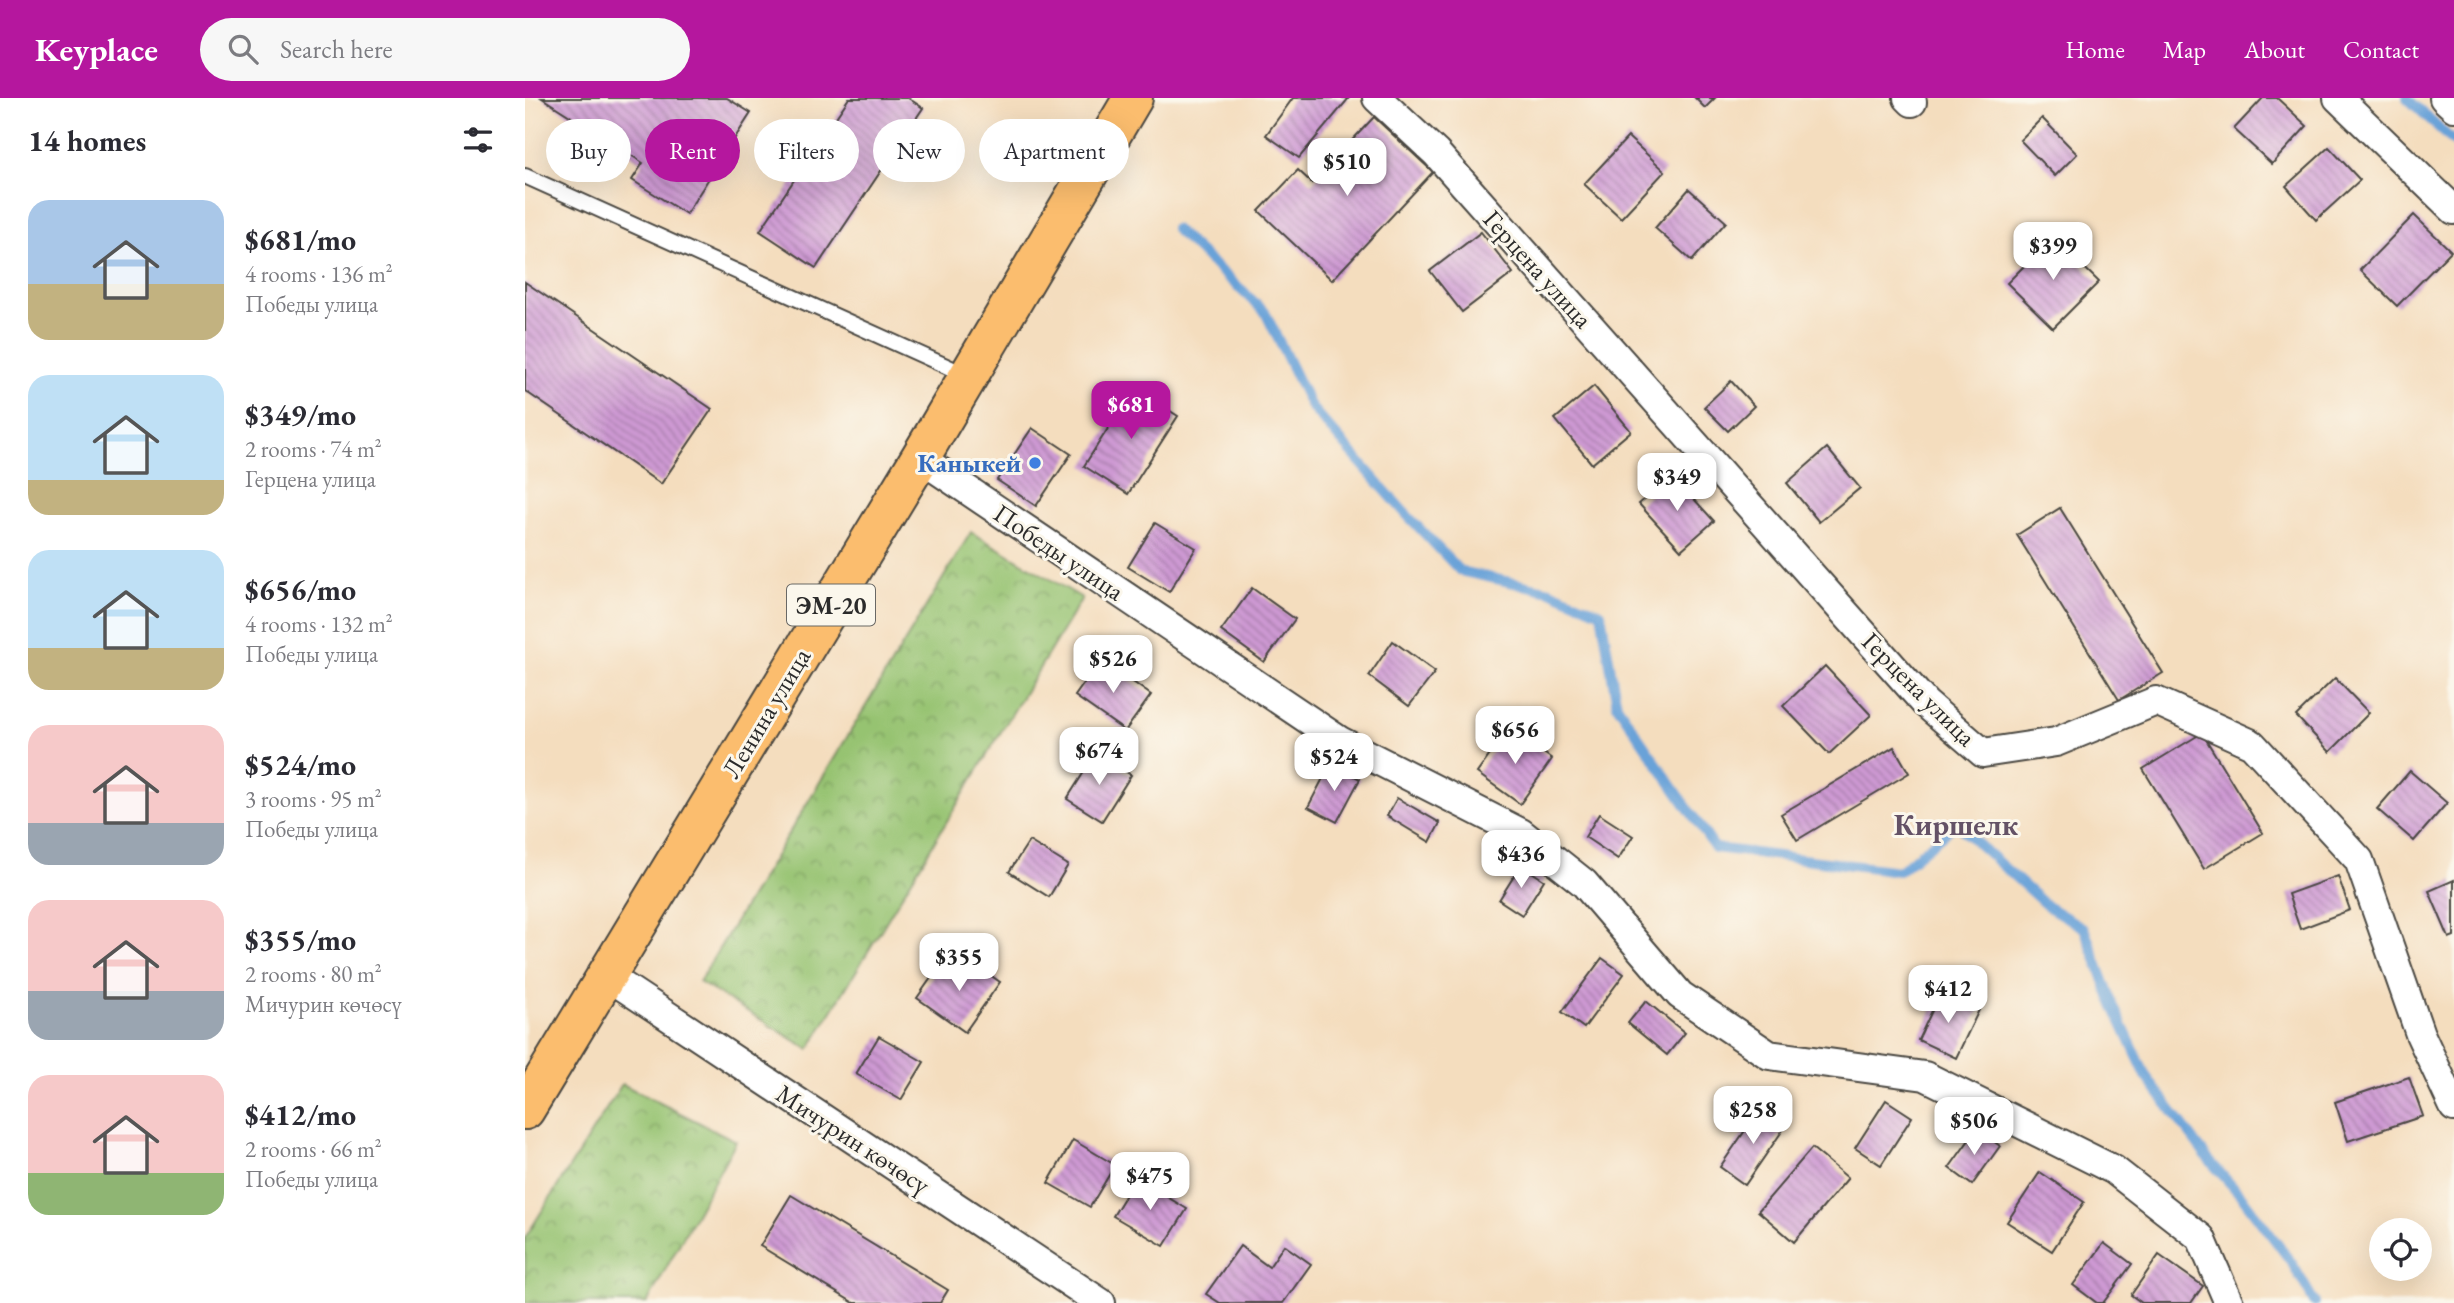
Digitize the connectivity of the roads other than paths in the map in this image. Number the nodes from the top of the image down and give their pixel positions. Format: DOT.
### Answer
graph roads {
  1 [pos="1130,98"];
  2 [pos="1377,98"];
  3 [pos="2338,98"];
  4 [pos="2444,98"];
  5 [pos="2454,107"];
  6 [pos="525,176"];
  7 [pos="2454,210"];
  8 [pos="968,375"];
  9 [pos="920,458"];
  10 [pos="606,975"];
  11 [pos="2454,1108"];
  12 [pos="525,1110"];
  13 [pos="1101,1303"];
  14 [pos="2229,1303"];
  1 -- 8 [label="main road, Ленина улица / ЭМ-20"];
  2 -- 11 [label="street, Герцена улица"];
  3 -- 7 [label="street"];
  4 -- 5 [label="street"];
  6 -- 8 [label="lane"];
  8 -- 9 [label="main road, Ленина улица / ЭМ-20"];
  9 -- 10 [label="main road, Ленина улица / ЭМ-20"];
  9 -- 14 [label="street, Победы улица"];
  10 -- 12 [label="main road, Ленина улица / ЭМ-20"];
  10 -- 13 [label="street, Мичурин көчөсү"];
}
